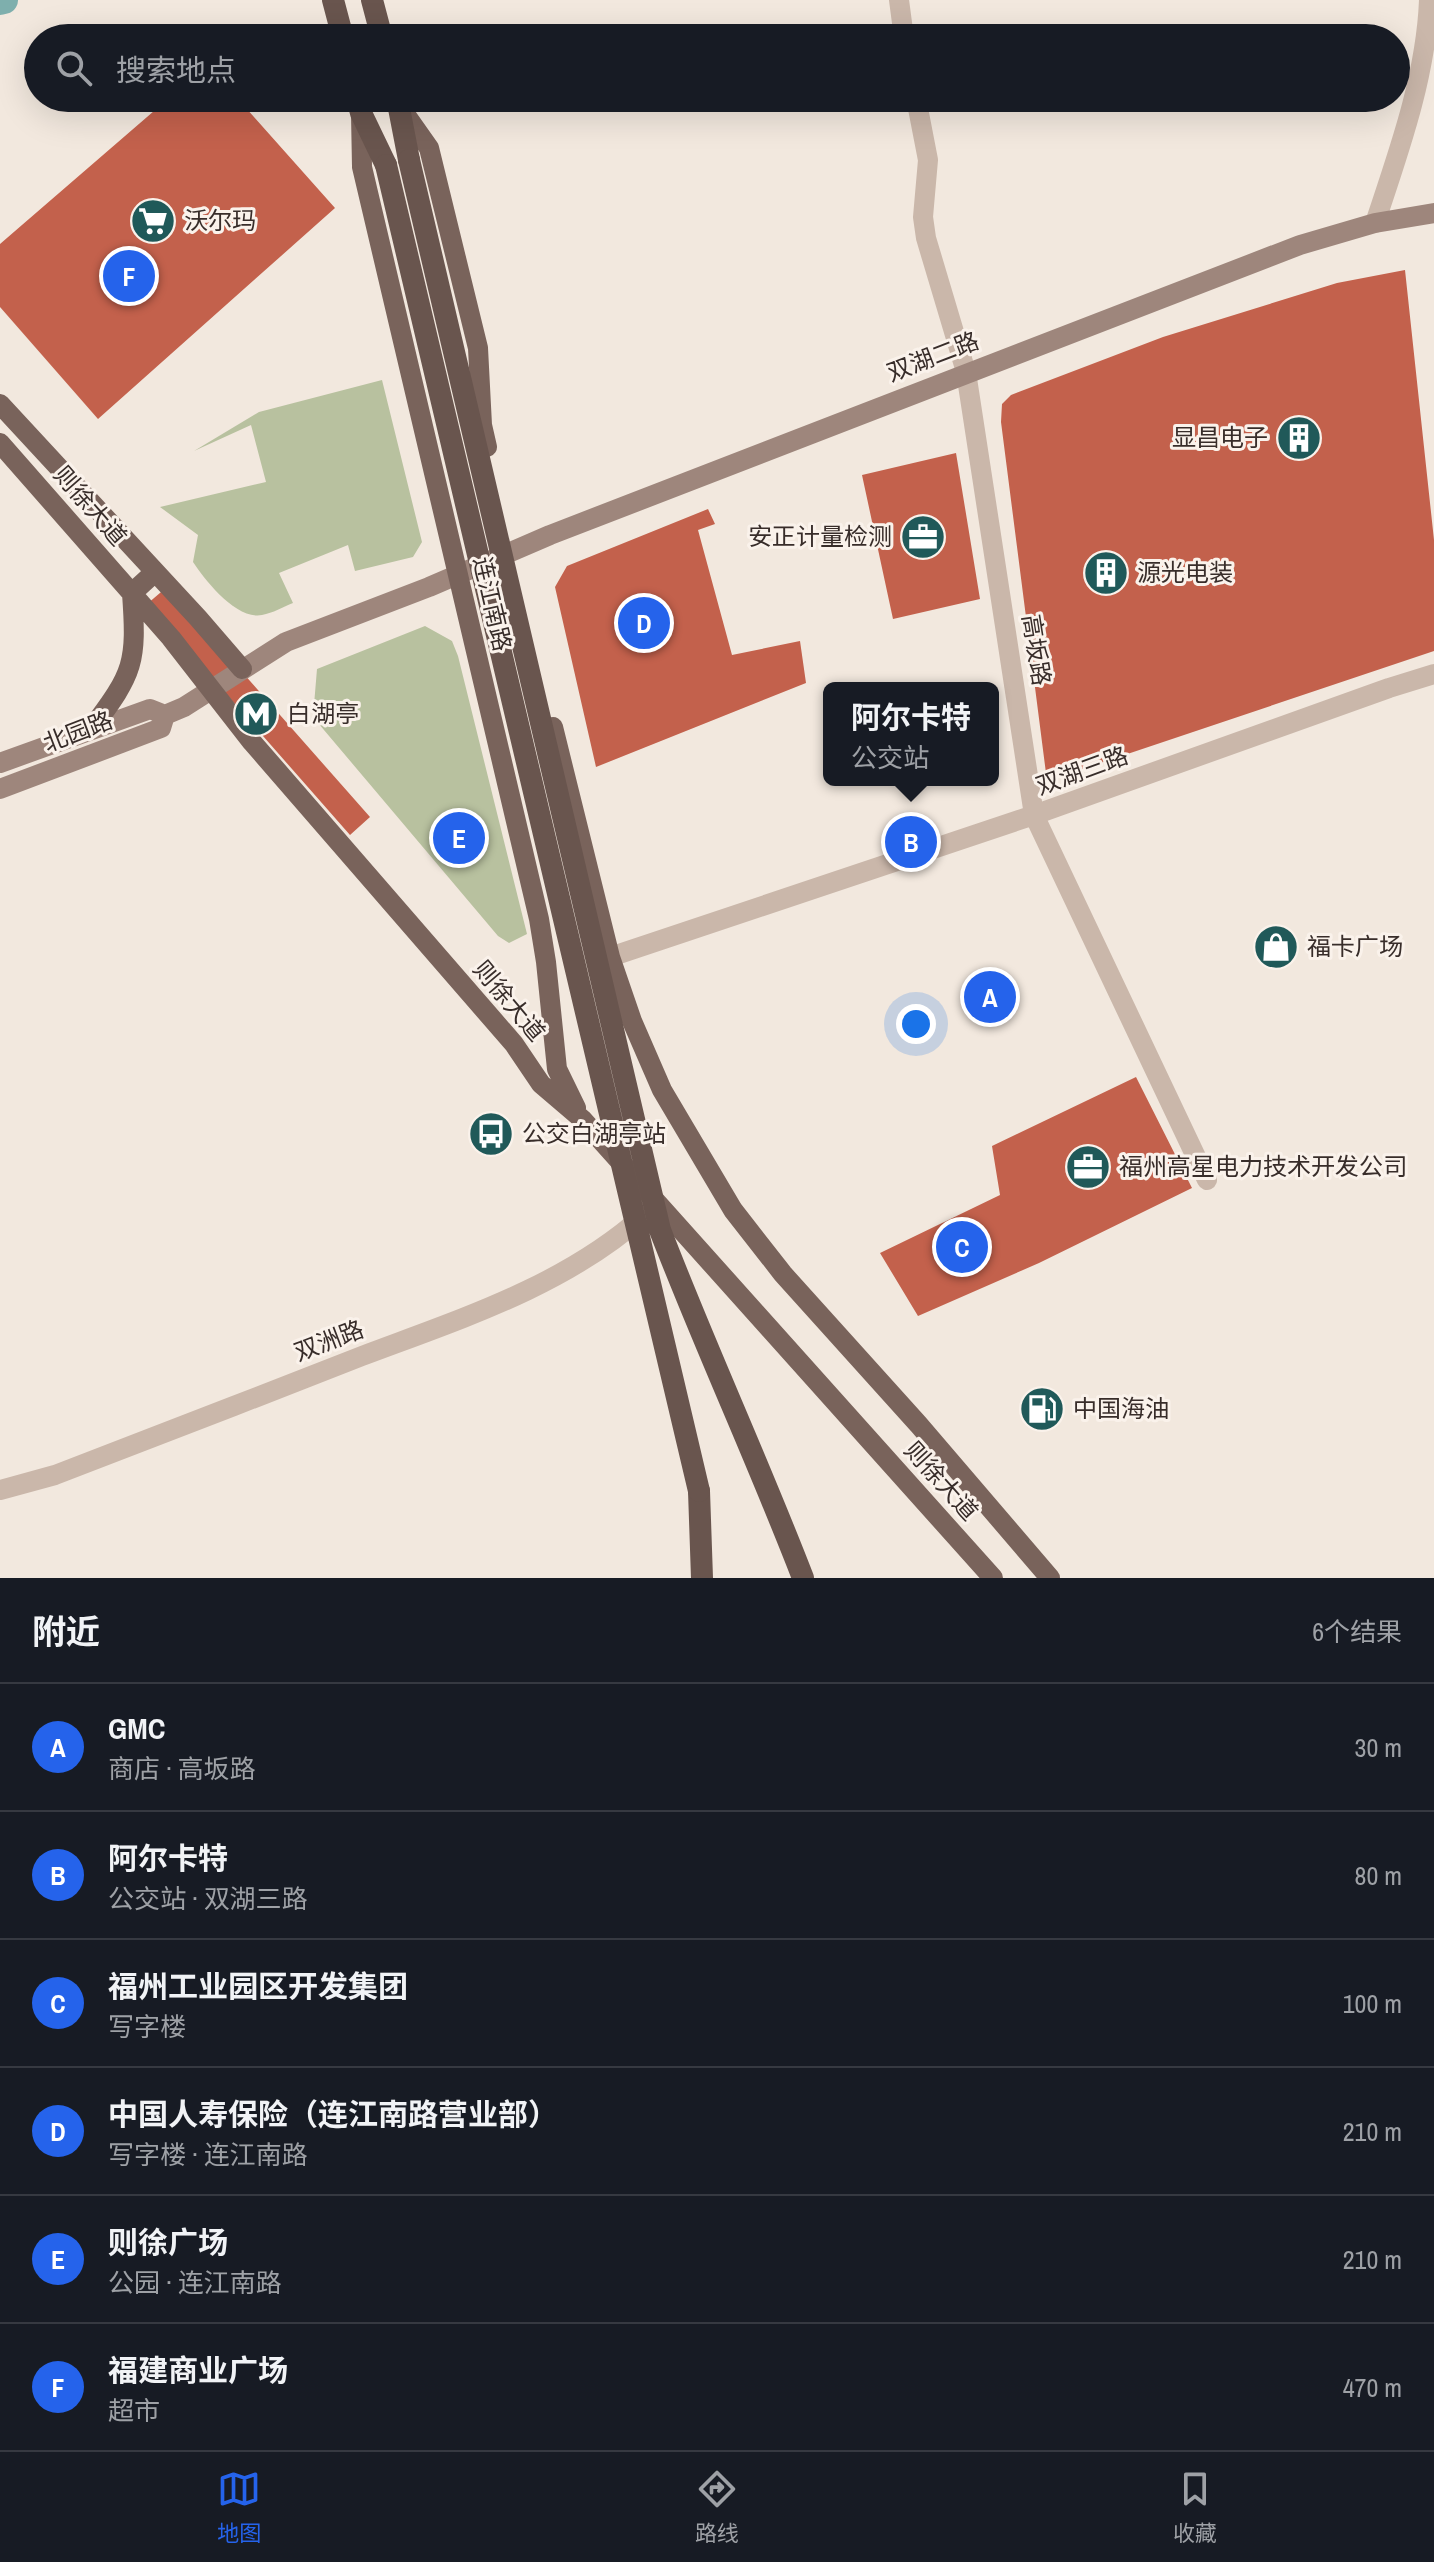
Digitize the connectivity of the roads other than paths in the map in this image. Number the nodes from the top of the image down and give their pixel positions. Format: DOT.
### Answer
graph roads {
  1 [pos="333,0"];
  2 [pos="372,0"];
  3 [pos="899,0"];
  4 [pos="1429,0"];
  5 [pos="339,24"];
  6 [pos="378,24"];
  7 [pos="902,24"];
  8 [pos="1410,107"];
  9 [pos="359,112"];
  10 [pos="362,112"];
  11 [pos="399,112"];
  12 [pos="404,112"];
  13 [pos="919,112"];
  14 [pos="1409,112"];
  15 [pos="1434,213"];
  16 [pos="1375,223"];
  17 [pos="966,372"];
  18 [pos="0,404"];
  19 [pos="0,443"];
  20 [pos="511,552"];
  21 [pos="155,572"];
  22 [pos="458,575"];
  23 [pos="132,593"];
  24 [pos="242,669"];
  25 [pos="1434,674"];
  26 [pos="211,690"];
  27 [pos="165,715"];
  28 [pos="92,728"];
  29 [pos="101,751"];
  30 [pos="0,763"];
  31 [pos="0,789"];
  32 [pos="1034,815"];
  33 [pos="610,957"];
  34 [pos="582,1119"];
  35 [pos="1207,1180"];
  36 [pos="657,1204"];
  37 [pos="0,1490"];
  38 [pos="702,1578"];
  39 [pos="803,1578"];
  40 [pos="993,1578"];
  41 [pos="1050,1578"];
  1 -- 5 [label="highway"];
  2 -- 6 [label="highway"];
  3 -- 7 [label="street"];
  4 -- 8 [label="street"];
  9 -- 22 [label="main road, 连江南路"];
  10 -- 38 [label="highway, bridge"];
  11 -- 39 [label="highway, bridge"];
  12 -- 20 [label="main road, 连江南路"];
  13 -- 17 [label="street, 高坂路"];
  14 -- 16 [label="street"];
  15 -- 16 [label="main road, 双湖二路"];
  16 -- 17 [label="main road, 双湖二路"];
  17 -- 20 [label="main road, 双湖二路"];
  17 -- 32 [label="street, 高坂路"];
  18 -- 21 [label="main road, 则徐大道"];
  19 -- 23 [label="main road, 则徐大道"];
  20 -- 22 [label="main road, 双湖二路"];
  20 -- 33 [label="main road, 连江南路"];
  21 -- 23 [label="main road"];
  21 -- 24 [label="main road, 则徐大道"];
  22 -- 24 [label="main road, 双湖二路"];
  22 -- 34 [label="main road, 连江南路"];
  23 -- 26 [label="main road, 则徐大道"];
  23 -- 28 [label="main road"];
  24 -- 26 [label="main road, 北园路"];
  25 -- 32 [label="street, 双湖三路"];
  26 -- 27 [label="main road, 北园路"];
  26 -- 34 [label="main road, 则徐大道"];
  27 -- 28 [label="main road, 北园路"];
  27 -- 29 [label="main road, 北园路"];
  28 -- 29 [label="main road"];
  28 -- 30 [label="main road, 北园路"];
  29 -- 31 [label="main road, 北园路"];
  32 -- 33 [label="street, 双湖三路"];
  32 -- 35 [label="street, 高坂路"];
  33 -- 41 [label="main road, 则徐大道"];
  34 -- 36 [label="main road, 则徐大道"];
  36 -- 37 [label="street, 双洲路"];
  36 -- 40 [label="main road, 则徐大道"];
}
